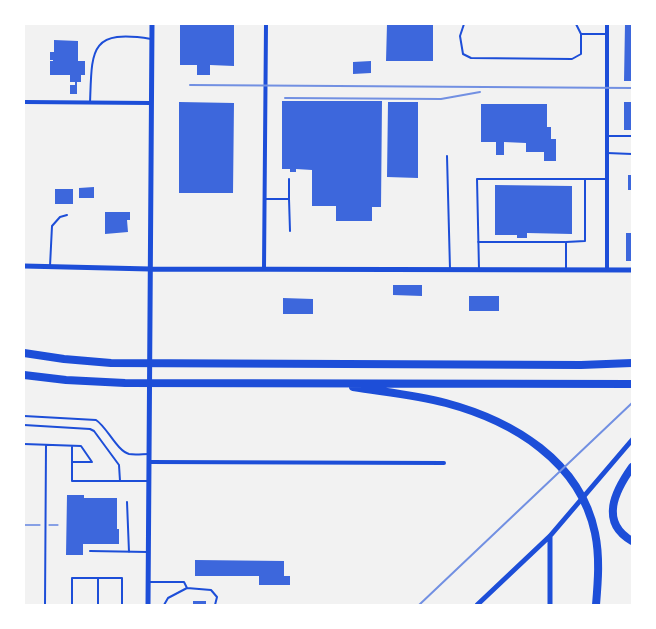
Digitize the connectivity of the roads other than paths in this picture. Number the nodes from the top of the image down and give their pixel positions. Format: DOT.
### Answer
graph roads {
  1 [pos="152,24"];
  2 [pos="266,24"];
  3 [pos="464,24"];
  4 [pos="576,24"];
  5 [pos="607,24"];
  6 [pos="581,34"];
  7 [pos="607,34"];
  8 [pos="152,39"];
  9 [pos="24,102"];
  10 [pos="90,103"];
  11 [pos="151,103"];
  12 [pos="607,136"];
  13 [pos="632,136"];
  14 [pos="606,153"];
  15 [pos="632,154"];
  16 [pos="447,156"];
  17 [pos="289,179"];
  18 [pos="585,179"];
  19 [pos="606,179"];
  20 [pos="265,199"];
  21 [pos="290,199"];
  22 [pos="67,215"];
  23 [pos="290,231"];
  24 [pos="478,242"];
  25 [pos="566,242"];
  26 [pos="24,266"];
  27 [pos="50,266"];
  28 [pos="264,268"];
  29 [pos="150,269"];
  30 [pos="450,269"];
  31 [pos="480,269"];
  32 [pos="566,270"];
  33 [pos="607,270"];
  34 [pos="632,270"];
  35 [pos="24,353"];
  36 [pos="632,363"];
  37 [pos="24,375"];
  38 [pos="326,383"];
  39 [pos="632,384"];
  40 [pos="24,416"];
  41 [pos="24,425"];
  42 [pos="632,440"];
  43 [pos="24,444"];
  44 [pos="46,445"];
  45 [pos="72,446"];
  46 [pos="149,454"];
  47 [pos="72,462"];
  48 [pos="149,462"];
  49 [pos="444,463"];
  50 [pos="632,467"];
  51 [pos="120,481"];
  52 [pos="149,481"];
  53 [pos="127,502"];
  54 [pos="550,536"];
  55 [pos="632,541"];
  56 [pos="90,551"];
  57 [pos="128,552"];
  58 [pos="148,552"];
  59 [pos="98,578"];
  60 [pos="148,582"];
  61 [pos="187,588"];
  62 [pos="45,605"];
  63 [pos="72,605"];
  64 [pos="98,605"];
  65 [pos="122,605"];
  66 [pos="148,605"];
  67 [pos="164,605"];
  68 [pos="215,605"];
  69 [pos="479,605"];
  70 [pos="550,605"];
  71 [pos="596,605"];
  1 -- 8 [label="street"];
  2 -- 20 [label="street"];
  3 -- 6 [label="lane"];
  4 -- 6 [label="lane"];
  5 -- 7 [label="street"];
  6 -- 7 [label="lane"];
  7 -- 12 [label="street"];
  8 -- 10 [label="lane"];
  8 -- 11 [label="street"];
  9 -- 10 [label="street"];
  10 -- 11 [label="street"];
  11 -- 29 [label="street"];
  12 -- 13 [label="lane"];
  12 -- 14 [label="street"];
  14 -- 15 [label="lane"];
  14 -- 19 [label="street"];
  16 -- 30 [label="lane"];
  17 -- 21 [label="lane"];
  18 -- 19 [label="lane"];
  18 -- 24 [label="lane"];
  18 -- 25 [label="lane"];
  19 -- 33 [label="street"];
  20 -- 21 [label="lane"];
  20 -- 28 [label="street"];
  21 -- 23 [label="lane"];
  22 -- 27 [label="lane"];
  24 -- 25 [label="lane"];
  24 -- 31 [label="lane"];
  25 -- 32 [label="lane"];
  26 -- 27 [label="street"];
  27 -- 29 [label="street"];
  28 -- 29 [label="street"];
  28 -- 30 [label="street"];
  29 -- 46 [label="street"];
  30 -- 31 [label="street"];
  31 -- 32 [label="street"];
  32 -- 33 [label="street"];
  33 -- 34 [label="street"];
  35 -- 36 [label="highway"];
  37 -- 38 [label="highway"];
  38 -- 39 [label="highway"];
  38 -- 71 [label="highway"];
  40 -- 46 [label="lane"];
  41 -- 51 [label="lane"];
  42 -- 54 [label="street"];
  43 -- 44 [label="lane"];
  44 -- 45 [label="lane"];
  44 -- 62 [label="lane"];
  45 -- 47 [label="lane"];
  45 -- 47 [label="lane"];
  46 -- 48 [label="street"];
  47 -- 51 [label="lane"];
  48 -- 49 [label="street"];
  48 -- 52 [label="street"];
  50 -- 55 [label="highway"];
  51 -- 52 [label="lane"];
  52 -- 58 [label="street"];
  53 -- 57 [label="lane"];
  54 -- 69 [label="street"];
  54 -- 70 [label="street"];
  56 -- 57 [label="lane"];
  57 -- 58 [label="lane"];
  58 -- 60 [label="street"];
  59 -- 63 [label="lane"];
  59 -- 64 [label="lane"];
  59 -- 65 [label="lane"];
  60 -- 61 [label="lane"];
  60 -- 66 [label="street"];
  61 -- 67 [label="lane"];
  61 -- 68 [label="lane"];
}
